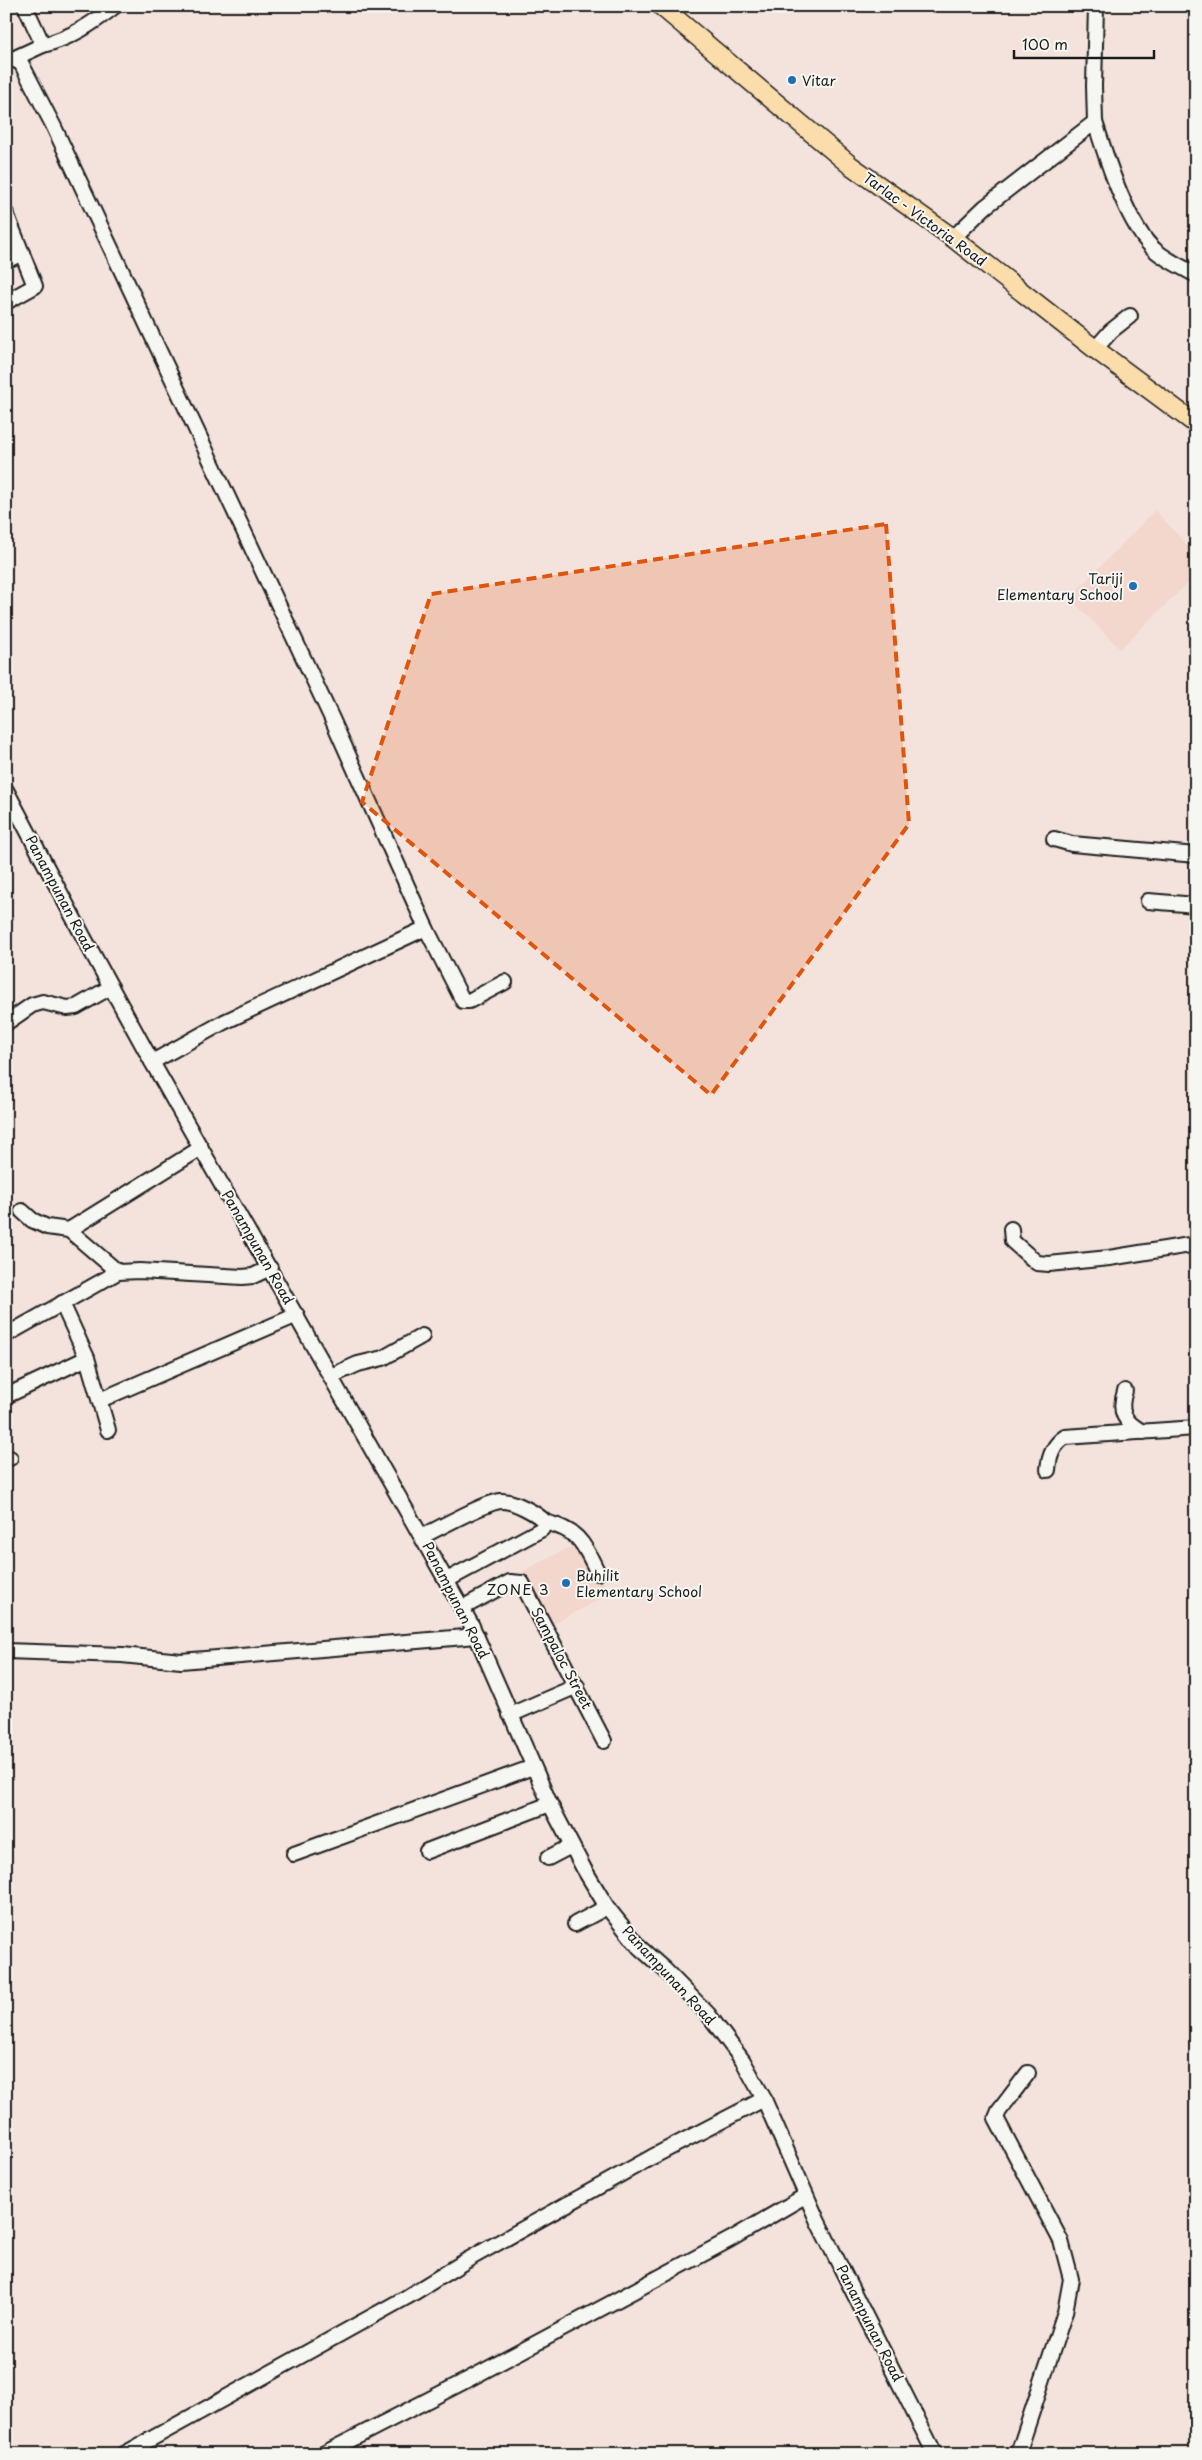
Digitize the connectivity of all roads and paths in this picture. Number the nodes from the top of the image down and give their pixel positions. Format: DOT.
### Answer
graph roads {
  1 [pos="25,6"];
  2 [pos="115,6"];
  3 [pos="661,6"];
  4 [pos="1096,6"];
  5 [pos="42,46"];
  6 [pos="11,57"];
  7 [pos="1096,122"];
  8 [pos="6,213"];
  9 [pos="953,238"];
  10 [pos="22,253"];
  11 [pos="6,261"];
  12 [pos="1196,274"];
  13 [pos="6,302"];
  14 [pos="1130,316"];
  15 [pos="1094,349"];
  16 [pos="1196,424"];
  17 [pos="6,790"];
  18 [pos="1054,839"];
  19 [pos="1196,855"];
  20 [pos="1148,901"];
  21 [pos="1196,904"];
  22 [pos="426,928"];
  23 [pos="505,982"];
  24 [pos="111,987"];
  25 [pos="6,1023"];
  26 [pos="152,1062"];
  27 [pos="202,1148"];
  28 [pos="22,1211"];
  29 [pos="1010,1229"];
  30 [pos="69,1230"];
  31 [pos="1196,1244"];
  32 [pos="270,1268"];
  33 [pos="118,1272"];
  34 [pos="62,1303"];
  35 [pos="297,1315"];
  36 [pos="6,1334"];
  37 [pos="422,1336"];
  38 [pos="87,1358"];
  39 [pos="331,1376"];
  40 [pos="1125,1391"];
  41 [pos="6,1396"];
  42 [pos="100,1400"];
  43 [pos="1196,1428"];
  44 [pos="108,1430"];
  45 [pos="1143,1432"];
  46 [pos="1048,1470"];
  47 [pos="545,1522"];
  48 [pos="423,1536"];
  49 [pos="598,1572"];
  50 [pos="446,1580"];
  51 [pos="462,1608"];
  52 [pos="477,1636"];
  53 [pos="6,1651"];
  54 [pos="577,1686"];
  55 [pos="510,1715"];
  56 [pos="604,1741"];
  57 [pos="533,1767"];
  58 [pos="550,1804"];
  59 [pos="571,1846"];
  60 [pos="427,1851"];
  61 [pos="294,1854"];
  62 [pos="548,1858"];
  63 [pos="607,1907"];
  64 [pos="575,1924"];
  65 [pos="1028,2073"];
  66 [pos="764,2099"];
  67 [pos="806,2196"];
  68 [pos="124,2454"];
  69 [pos="323,2454"];
  70 [pos="936,2454"];
  71 [pos="1018,2454"];
  1 -- 5 [label="street"];
  2 -- 5 [label="street"];
  3 -- 9 [label="main road, Tarlac - Victoria Road"];
  4 -- 7 [label="street"];
  5 -- 6 [label="street"];
  6 -- 22 [label="street"];
  7 -- 9 [label="street"];
  7 -- 12 [label="street"];
  8 -- 10 [label="street"];
  9 -- 15 [label="main road, Tarlac - Victoria Road"];
  10 -- 11 [label="street"];
  10 -- 13 [label="street"];
  14 -- 15 [label="street"];
  15 -- 16 [label="main road, Tarlac - Victoria Road"];
  17 -- 24 [label="street, Panampunan Road"];
  18 -- 19 [label="street"];
  20 -- 21 [label="street"];
  22 -- 23 [label="street"];
  22 -- 26 [label="street"];
  24 -- 25 [label="street"];
  24 -- 26 [label="street, Panampunan Road"];
  26 -- 27 [label="street, Panampunan Road"];
  27 -- 30 [label="street"];
  27 -- 32 [label="street, Panampunan Road"];
  28 -- 30 [label="street"];
  29 -- 31 [label="street"];
  30 -- 33 [label="street"];
  32 -- 33 [label="street"];
  32 -- 35 [label="street, Panampunan Road"];
  33 -- 34 [label="street"];
  34 -- 36 [label="street"];
  34 -- 38 [label="street"];
  35 -- 39 [label="street, Panampunan Road"];
  35 -- 42 [label="street"];
  37 -- 39 [label="street"];
  38 -- 41 [label="street"];
  38 -- 42 [label="street"];
  39 -- 48 [label="street, Panampunan Road"];
  40 -- 45 [label="street"];
  42 -- 44 [label="street"];
  43 -- 45 [label="street"];
  45 -- 46 [label="street"];
  47 -- 48 [label="street"];
  47 -- 49 [label="street"];
  47 -- 50 [label="street"];
  48 -- 50 [label="street, Panampunan Road"];
  50 -- 51 [label="street, Panampunan Road"];
  51 -- 52 [label="street, Panampunan Road"];
  51 -- 54 [label="street, Sampaloc Street"];
  52 -- 53 [label="street"];
  52 -- 55 [label="street, Panampunan Road"];
  54 -- 55 [label="street"];
  54 -- 56 [label="street, Sampaloc Street"];
  55 -- 57 [label="street, Panampunan Road"];
  57 -- 58 [label="street, Panampunan Road"];
  57 -- 61 [label="street"];
  58 -- 59 [label="street, Panampunan Road"];
  58 -- 60 [label="street"];
  59 -- 62 [label="street"];
  59 -- 63 [label="street, Panampunan Road"];
  63 -- 64 [label="street"];
  63 -- 66 [label="street, Panampunan Road"];
  65 -- 71 [label="street"];
  66 -- 67 [label="street, Panampunan Road"];
  66 -- 68 [label="street"];
  67 -- 69 [label="street"];
  67 -- 70 [label="street, Panampunan Road"];
}
